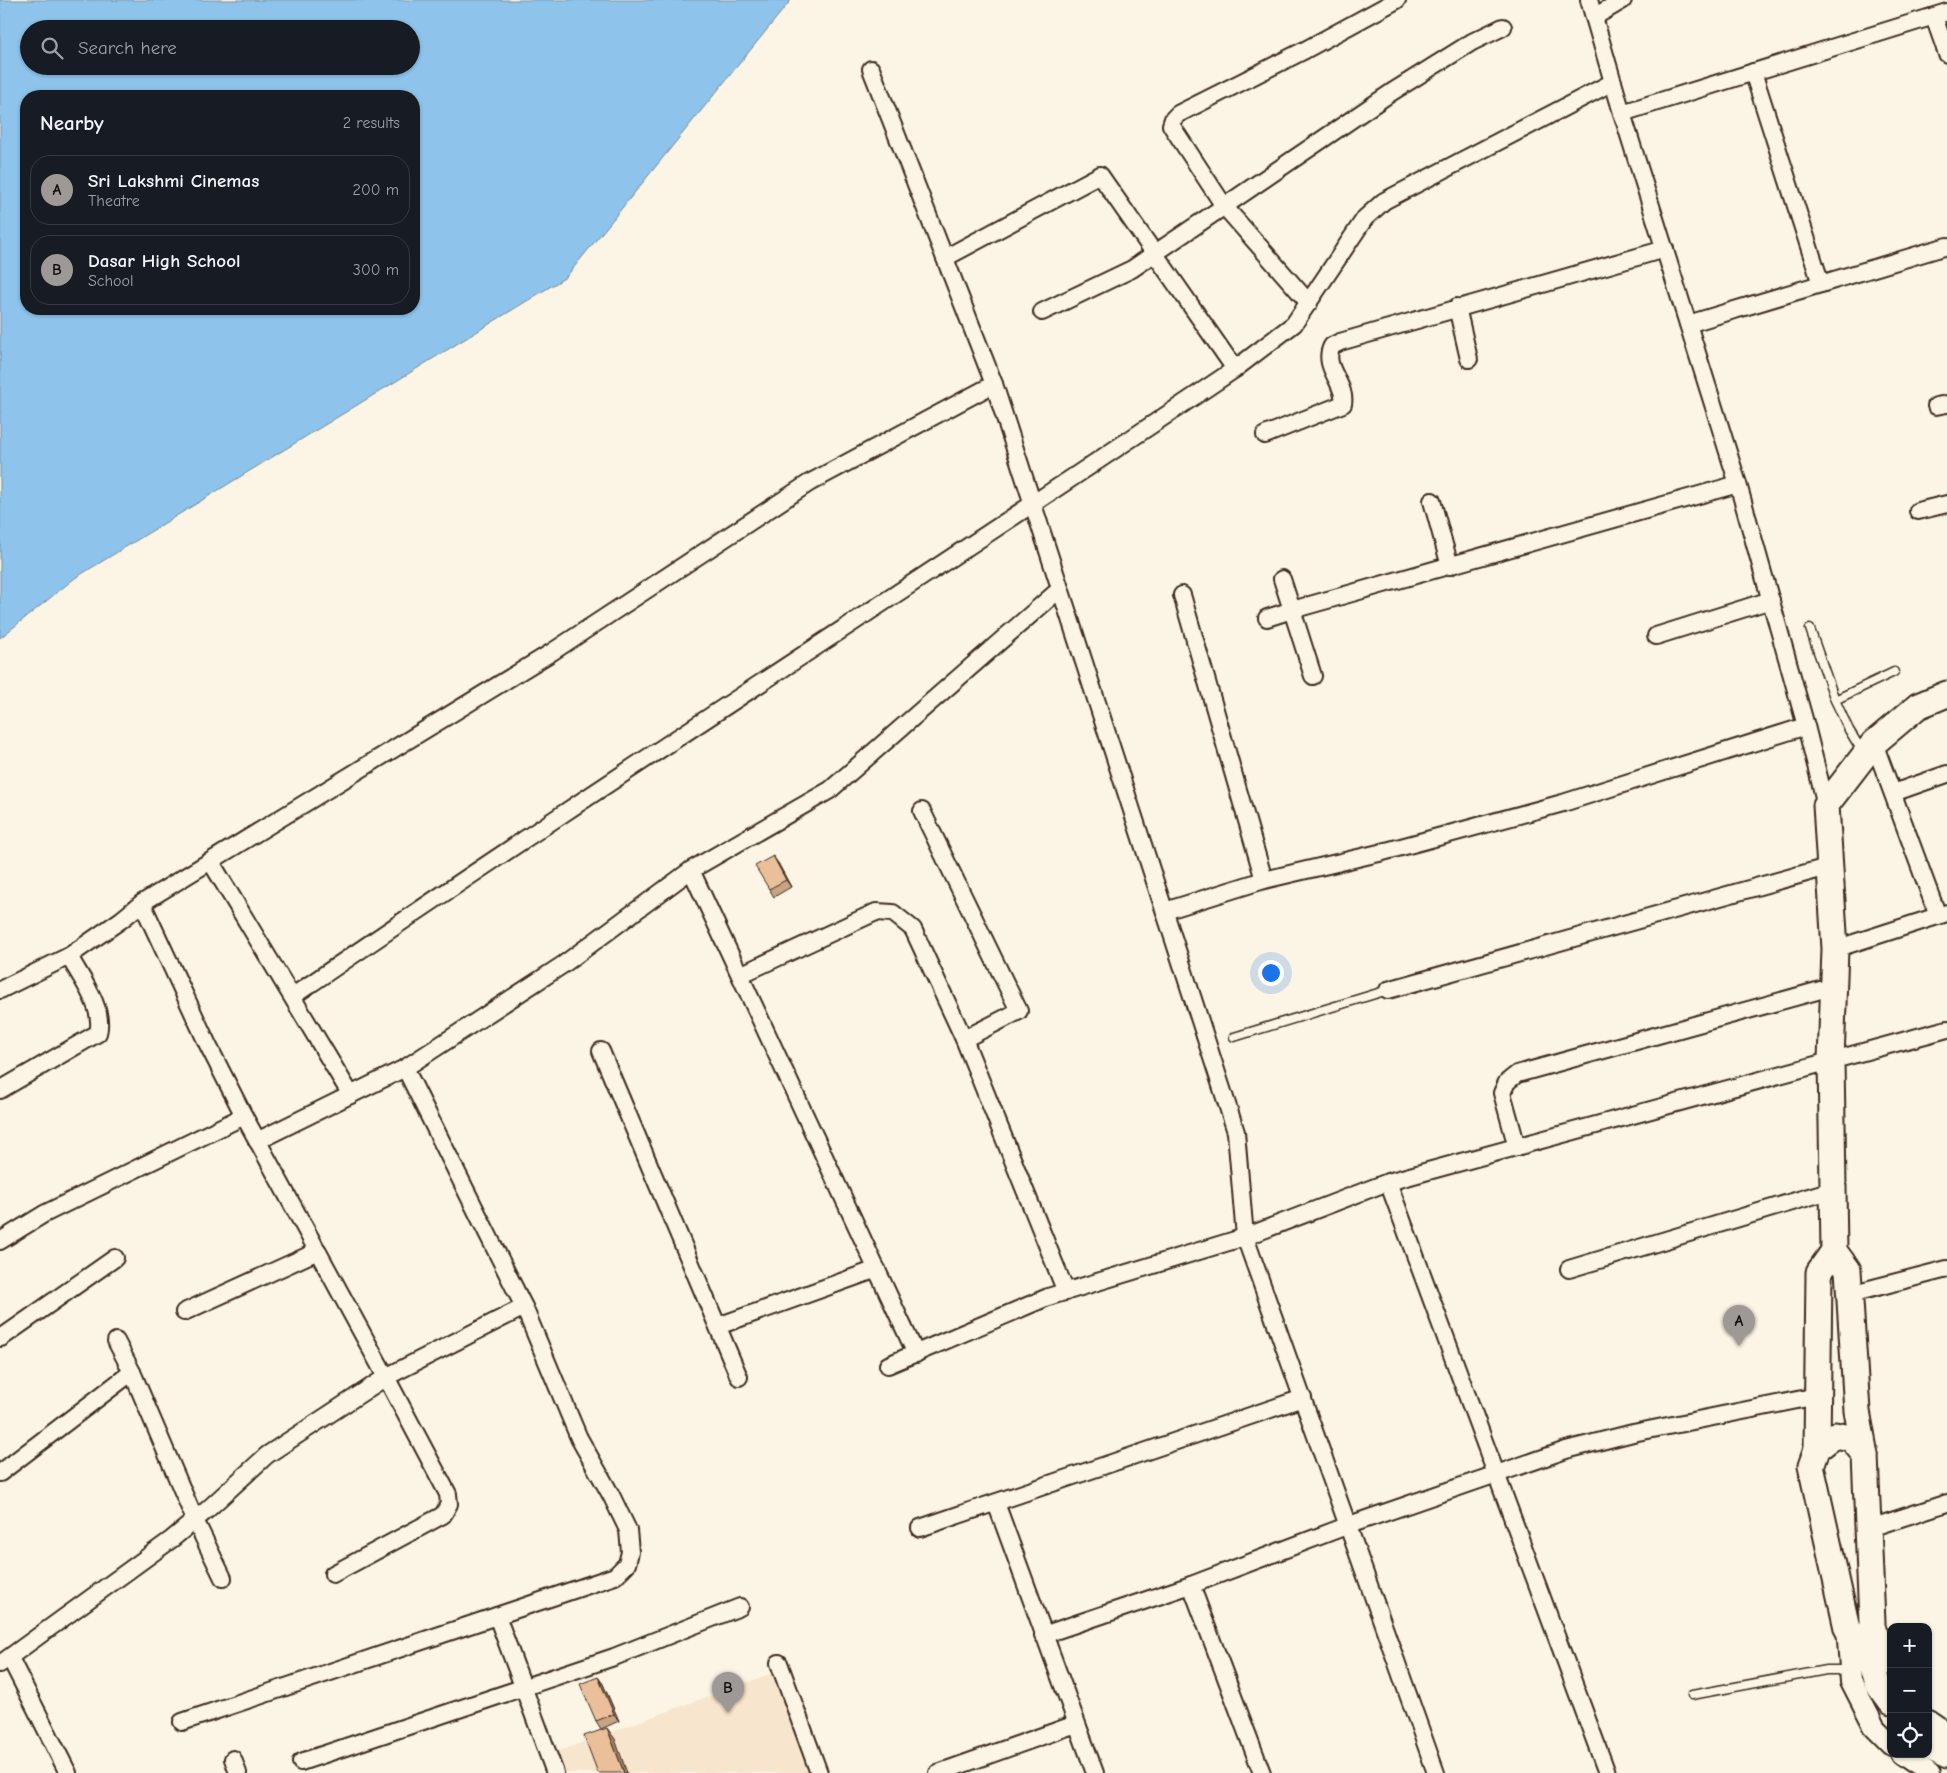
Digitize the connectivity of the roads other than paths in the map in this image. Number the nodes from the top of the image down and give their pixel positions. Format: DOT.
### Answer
graph roads {
  1 [pos="1397,0"];
  2 [pos="1589,0"];
  3 [pos="1623,0"];
  4 [pos="1941,15"];
  5 [pos="1594,16"];
  6 [pos="1503,27"];
  7 [pos="1947,54"];
  8 [pos="871,69"];
  9 [pos="1753,72"];
  10 [pos="1612,82"];
  11 [pos="1622,113"];
  12 [pos="1224,206"];
  13 [pos="1947,246"];
  14 [pos="1664,250"];
  15 [pos="1155,254"];
  16 [pos="945,258"];
  17 [pos="1821,284"];
  18 [pos="1309,303"];
  19 [pos="1457,307"];
  20 [pos="1042,312"];
  21 [pos="1688,324"];
  22 [pos="1469,359"];
  23 [pos="1235,369"];
  24 [pos="994,384"];
  25 [pos="1264,435"];
  26 [pos="1738,484"];
  27 [pos="1432,501"];
  28 [pos="1947,504"];
  29 [pos="1033,505"];
  30 [pos="1918,511"];
  31 [pos="1450,566"];
  32 [pos="1282,579"];
  33 [pos="1060,589"];
  34 [pos="1182,595"];
  35 [pos="1771,600"];
  36 [pos="1292,610"];
  37 [pos="1267,618"];
  38 [pos="1810,628"];
  39 [pos="1656,636"];
  40 [pos="1894,672"];
  41 [pos="1313,676"];
  42 [pos="1947,694"];
  43 [pos="1835,700"];
  44 [pos="1806,726"];
  45 [pos="1869,749"];
  46 [pos="1947,774"];
  47 [pos="1892,793"];
  48 [pos="1826,805"];
  49 [pos="922,812"];
  50 [pos="211,862"];
  51 [pos="1831,866"];
  52 [pos="692,870"];
  53 [pos="1264,880"];
  54 [pos="142,902"];
  55 [pos="1165,911"];
  56 [pos="1943,914"];
  57 [pos="1835,948"];
  58 [pos="68,956"];
  59 [pos="740,975"];
  60 [pos="1835,986"];
  61 [pos="0,990"];
  62 [pos="1388,990"];
  63 [pos="294,996"];
  64 [pos="1947,1029"];
  65 [pos="1234,1037"];
  66 [pos="964,1039"];
  67 [pos="601,1052"];
  68 [pos="1831,1060"];
  69 [pos="405,1068"];
  70 [pos="0,1090"];
  71 [pos="351,1095"];
  72 [pos="244,1116"];
  73 [pos="257,1141"];
  74 [pos="1517,1147"];
  75 [pos="1388,1182"];
  76 [pos="1832,1190"];
  77 [pos="1245,1237"];
  78 [pos="0,1241"];
  79 [pos="318,1251"];
  80 [pos="1834,1251"];
  81 [pos="115,1258"];
  82 [pos="877,1269"];
  83 [pos="1569,1269"];
  84 [pos="1947,1269"];
  85 [pos="1066,1292"];
  86 [pos="1850,1294"];
  87 [pos="524,1307"];
  88 [pos="184,1312"];
  89 [pos="718,1326"];
  90 [pos="0,1338"];
  91 [pos="116,1341"];
  92 [pos="916,1354"];
  93 [pos="888,1365"];
  94 [pos="132,1372"];
  95 [pos="386,1377"];
  96 [pos="739,1377"];
  97 [pos="1818,1396"];
  98 [pos="1303,1398"];
  99 [pos="1817,1449"];
  100 [pos="1865,1455"];
  101 [pos="0,1473"];
  102 [pos="1496,1474"];
  103 [pos="996,1502"];
  104 [pos="1947,1503"];
  105 [pos="195,1520"];
  106 [pos="1349,1525"];
  107 [pos="920,1528"];
  108 [pos="1867,1529"];
  109 [pos="333,1574"];
  110 [pos="223,1578"];
  111 [pos="1192,1585"];
  112 [pos="740,1607"];
  113 [pos="497,1616"];
  114 [pos="1043,1635"];
  115 [pos="5,1661"];
  116 [pos="779,1663"];
  117 [pos="1876,1676"];
  118 [pos="523,1687"];
  119 [pos="1692,1695"];
  120 [pos="182,1722"];
  121 [pos="1932,1723"];
  122 [pos="1076,1724"];
  123 [pos="1947,1733"];
  124 [pos="1887,1740"];
  125 [pos="1932,1748"];
  126 [pos="1947,1755"];
  127 [pos="1907,1758"];
  128 [pos="301,1762"];
  129 [pos="68,1773"];
  130 [pos="554,1773"];
  131 [pos="819,1773"];
  132 [pos="938,1773"];
  133 [pos="1095,1773"];
  134 [pos="1262,1773"];
  135 [pos="1436,1773"];
  136 [pos="1608,1773"];
  137 [pos="1930,1773"];
  1 -- 12 [label="street"];
  2 -- 5 [label="street"];
  3 -- 5 [label="street"];
  4 -- 7 [label="street"];
  4 -- 9 [label="street"];
  5 -- 10 [label="street"];
  6 -- 12 [label="street"];
  8 -- 16 [label="street"];
  9 -- 11 [label="street"];
  9 -- 17 [label="street"];
  10 -- 11 [label="street"];
  10 -- 18 [label="street"];
  11 -- 14 [label="street"];
  12 -- 15 [label="street"];
  12 -- 18 [label="street"];
  13 -- 17 [label="street"];
  14 -- 19 [label="street"];
  14 -- 21 [label="street"];
  15 -- 16 [label="street"];
  15 -- 20 [label="street"];
  15 -- 23 [label="street"];
  16 -- 24 [label="street"];
  17 -- 21 [label="street"];
  18 -- 23 [label="street"];
  19 -- 22 [label="street"];
  19 -- 25 [label="street"];
  21 -- 26 [label="street"];
  23 -- 29 [label="street"];
  24 -- 29 [label="street"];
  24 -- 50 [label="street"];
  26 -- 31 [label="street"];
  26 -- 35 [label="street"];
  27 -- 31 [label="street"];
  28 -- 30 [label="street"];
  29 -- 33 [label="street"];
  29 -- 63 [label="street"];
  31 -- 36 [label="street"];
  32 -- 36 [label="street"];
  33 -- 52 [label="street"];
  33 -- 55 [label="street"];
  34 -- 53 [label="street"];
  35 -- 39 [label="street"];
  35 -- 44 [label="street"];
  36 -- 37 [label="street"];
  36 -- 41 [label="street"];
  38 -- 43 [label="lane"];
  40 -- 43 [label="lane"];
  42 -- 45 [label="main road"];
  43 -- 45 [label="lane"];
  44 -- 48 [label="street"];
  44 -- 53 [label="street"];
  45 -- 47 [label="street"];
  45 -- 48 [label="main road"];
  46 -- 47 [label="street"];
  47 -- 56 [label="street"];
  48 -- 51 [label="main road"];
  49 -- 66 [label="street"];
  50 -- 54 [label="street"];
  50 -- 63 [label="street"];
  51 -- 57 [label="main road"];
  51 -- 62 [label="street"];
  52 -- 59 [label="street"];
  52 -- 69 [label="street"];
  53 -- 55 [label="street"];
  54 -- 58 [label="street"];
  54 -- 72 [label="street"];
  55 -- 77 [label="street"];
  56 -- 57 [label="street"];
  57 -- 60 [label="main road"];
  58 -- 61 [label="street"];
  58 -- 70 [label="street"];
  59 -- 66 [label="street"];
  59 -- 82 [label="street"];
  60 -- 68 [label="main road"];
  60 -- 74 [label="street"];
  62 -- 65 [label="lane"];
  63 -- 71 [label="street"];
  64 -- 68 [label="street"];
  66 -- 85 [label="street"];
  67 -- 89 [label="street"];
  68 -- 74 [label="street"];
  68 -- 76 [label="main road"];
  69 -- 71 [label="street"];
  69 -- 87 [label="street"];
  71 -- 73 [label="street"];
  72 -- 73 [label="street"];
  72 -- 78 [label="street"];
  73 -- 79 [label="street"];
  74 -- 75 [label="street"];
  75 -- 77 [label="street"];
  75 -- 102 [label="street"];
  76 -- 80 [label="main road"];
  76 -- 83 [label="street"];
  77 -- 85 [label="street"];
  77 -- 98 [label="street"];
  79 -- 88 [label="street"];
  79 -- 95 [label="street"];
  80 -- 86 [label="main road"];
  80 -- 97 [label="main road"];
  81 -- 90 [label="street"];
  82 -- 89 [label="street"];
  82 -- 92 [label="street"];
  84 -- 86 [label="street"];
  85 -- 92 [label="street"];
  86 -- 100 [label="main road"];
  87 -- 95 [label="street"];
  87 -- 113 [label="street"];
  89 -- 96 [label="street"];
  91 -- 94 [label="street"];
  92 -- 93 [label="street"];
  94 -- 101 [label="street"];
  94 -- 105 [label="street"];
  95 -- 105 [label="street"];
  95 -- 109 [label="street"];
  97 -- 99 [label="main road"];
  97 -- 102 [label="street"];
  98 -- 103 [label="street"];
  98 -- 106 [label="street"];
  99 -- 100 [label="main road"];
  99 -- 117 [label="main road"];
  100 -- 108 [label="main road"];
  102 -- 106 [label="street"];
  102 -- 136 [label="street"];
  103 -- 107 [label="street"];
  103 -- 114 [label="street"];
  104 -- 108 [label="street"];
  105 -- 110 [label="street"];
  105 -- 115 [label="street"];
  106 -- 111 [label="street"];
  106 -- 135 [label="street"];
  108 -- 117 [label="main road"];
  111 -- 114 [label="street"];
  111 -- 134 [label="street"];
  112 -- 118 [label="street"];
  113 -- 118 [label="street"];
  113 -- 120 [label="street"];
  114 -- 122 [label="street"];
  115 -- 129 [label="street"];
  116 -- 131 [label="street"];
  117 -- 119 [label="lane"];
  117 -- 124 [label="street"];
  118 -- 128 [label="street"];
  118 -- 130 [label="street"];
  121 -- 123 [label="street"];
  122 -- 132 [label="street"];
  122 -- 133 [label="street"];
  125 -- 126 [label="main road"];
  127 -- 137 [label="street"];
}
